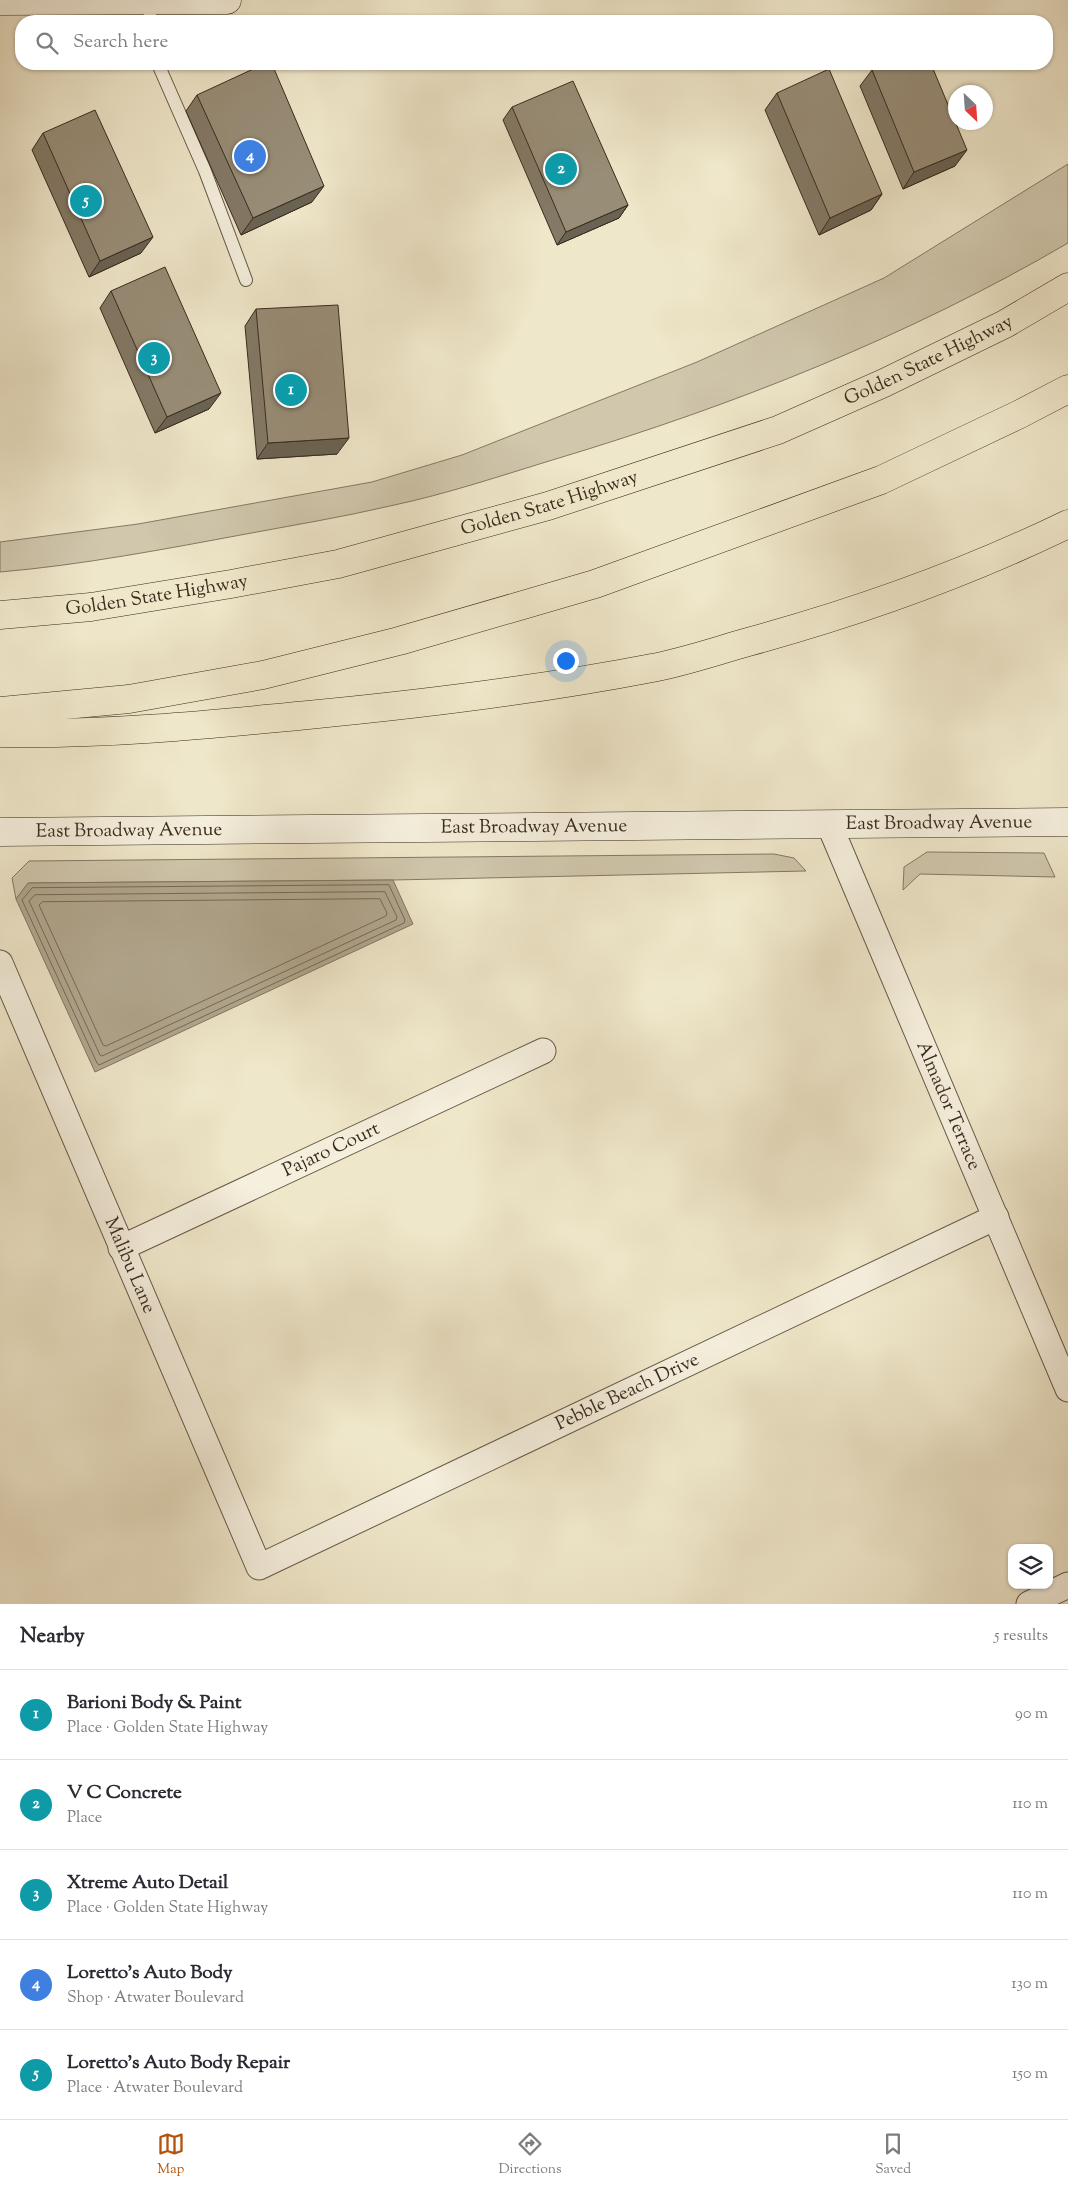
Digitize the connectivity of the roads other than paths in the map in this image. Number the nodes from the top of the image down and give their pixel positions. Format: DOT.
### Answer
graph roads {
  1 [pos="150,0"];
  2 [pos="227,0"];
  3 [pos="0,1"];
  4 [pos="150,15"];
  5 [pos="161,70"];
  6 [pos="246,280"];
  7 [pos="1068,287"];
  8 [pos="1068,389"];
  9 [pos="1068,524"];
  10 [pos="0,615"];
  11 [pos="0,711"];
  12 [pos="0,733"];
  13 [pos="1068,822"];
  14 [pos="829,824"];
  15 [pos="0,832"];
  16 [pos="0,963"];
  17 [pos="542,1051"];
  18 [pos="996,1217"];
  19 [pos="121,1248"];
  20 [pos="1068,1389"];
  21 [pos="259,1567"];
  22 [pos="1068,1585"];
  23 [pos="1029,1604"];
  1 -- 2 [label="main road"];
  1 -- 3 [label="main road"];
  1 -- 4 [label="lane"];
  5 -- 6 [label="lane"];
  7 -- 10 [label="highway, Golden State Highway"];
  8 -- 11 [label="highway"];
  9 -- 12 [label="highway"];
  13 -- 14 [label="main road, East Broadway Avenue"];
  14 -- 15 [label="main road, East Broadway Avenue"];
  14 -- 18 [label="street, Almador Terrace"];
  16 -- 19 [label="street, Malibu Lane"];
  17 -- 19 [label="street, Pajaro Court"];
  18 -- 20 [label="street, Almador Terrace"];
  18 -- 21 [label="street, Pebble Beach Drive"];
  19 -- 21 [label="street, Malibu Lane"];
  22 -- 23 [label="street"];
}
